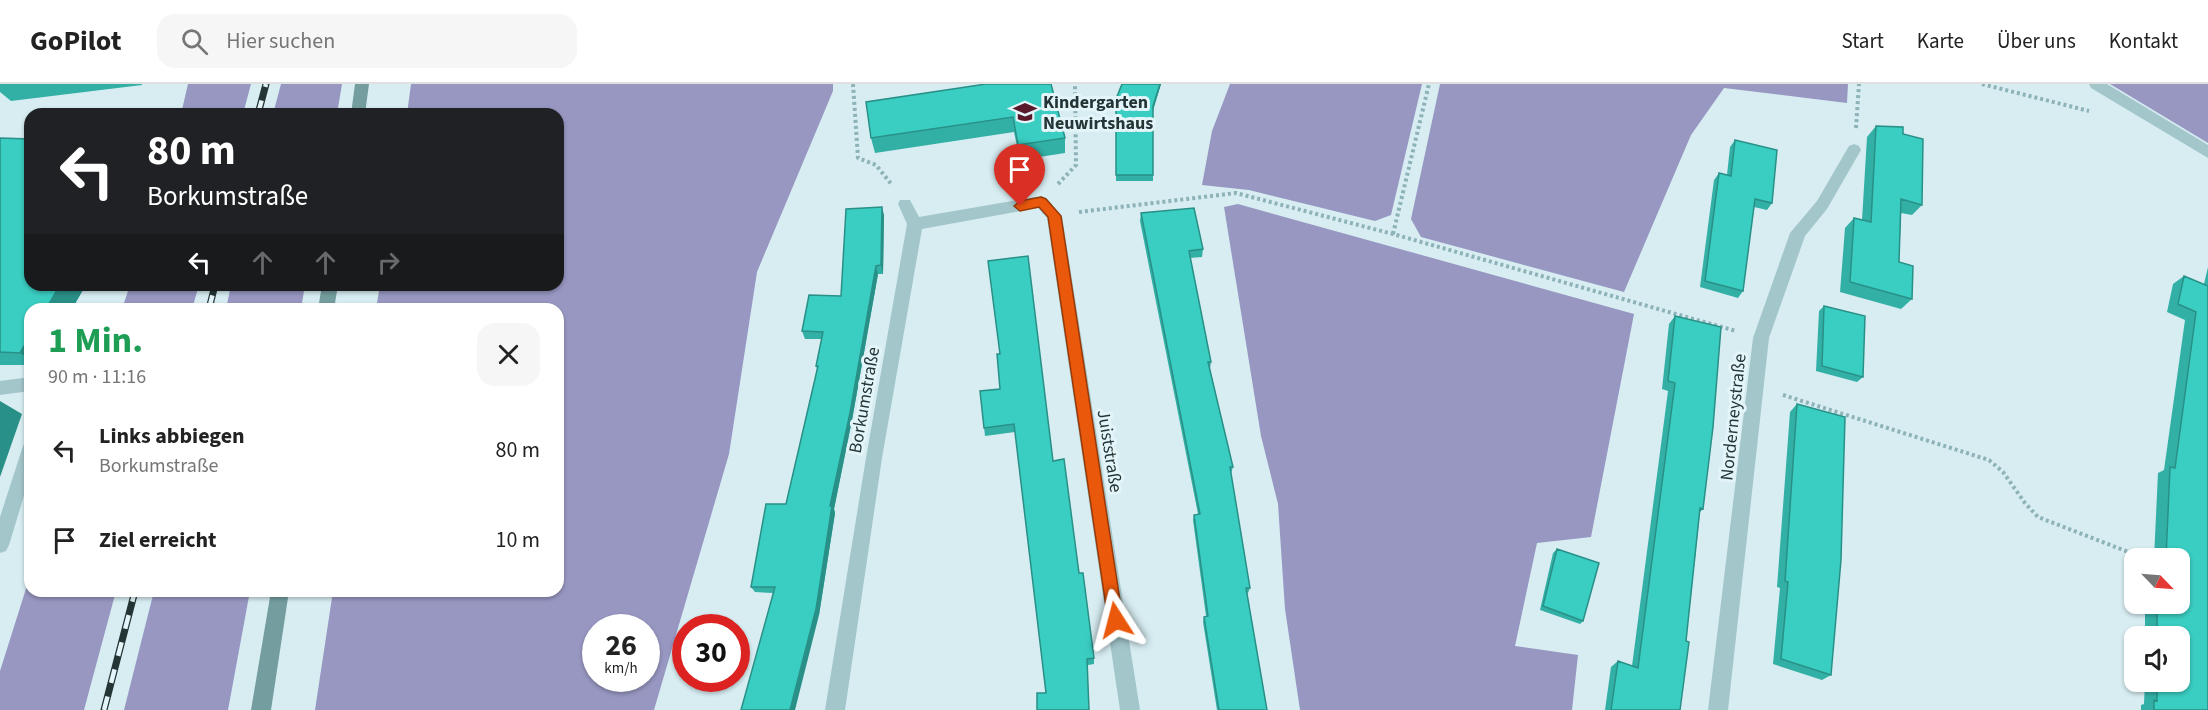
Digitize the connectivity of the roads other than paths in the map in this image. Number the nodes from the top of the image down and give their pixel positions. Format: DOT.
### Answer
graph roads {
  1 [pos="362,84"];
  2 [pos="2096,84"];
  3 [pos="358,108"];
  4 [pos="1854,150"];
  5 [pos="2208,152"];
  6 [pos="905,204"];
  7 [pos="915,224"];
  8 [pos="24,385"];
  9 [pos="0,388"];
  10 [pos="24,468"];
  11 [pos="0,545"];
  12 [pos="279,597"];
  13 [pos="261,710"];
  14 [pos="836,710"];
  15 [pos="1130,710"];
  16 [pos="1718,710"];
  1 -- 3 [label="main road"];
  2 -- 5 [label="street"];
  4 -- 16 [label="street, Norderneystraße"];
  6 -- 7 [label="street"];
  7 -- 14 [label="street, Borkumstraße"];
  7 -- 15 [label="street, Juiststraße"];
  8 -- 9 [label="street"];
  10 -- 11 [label="street"];
  12 -- 13 [label="main road"];
}
